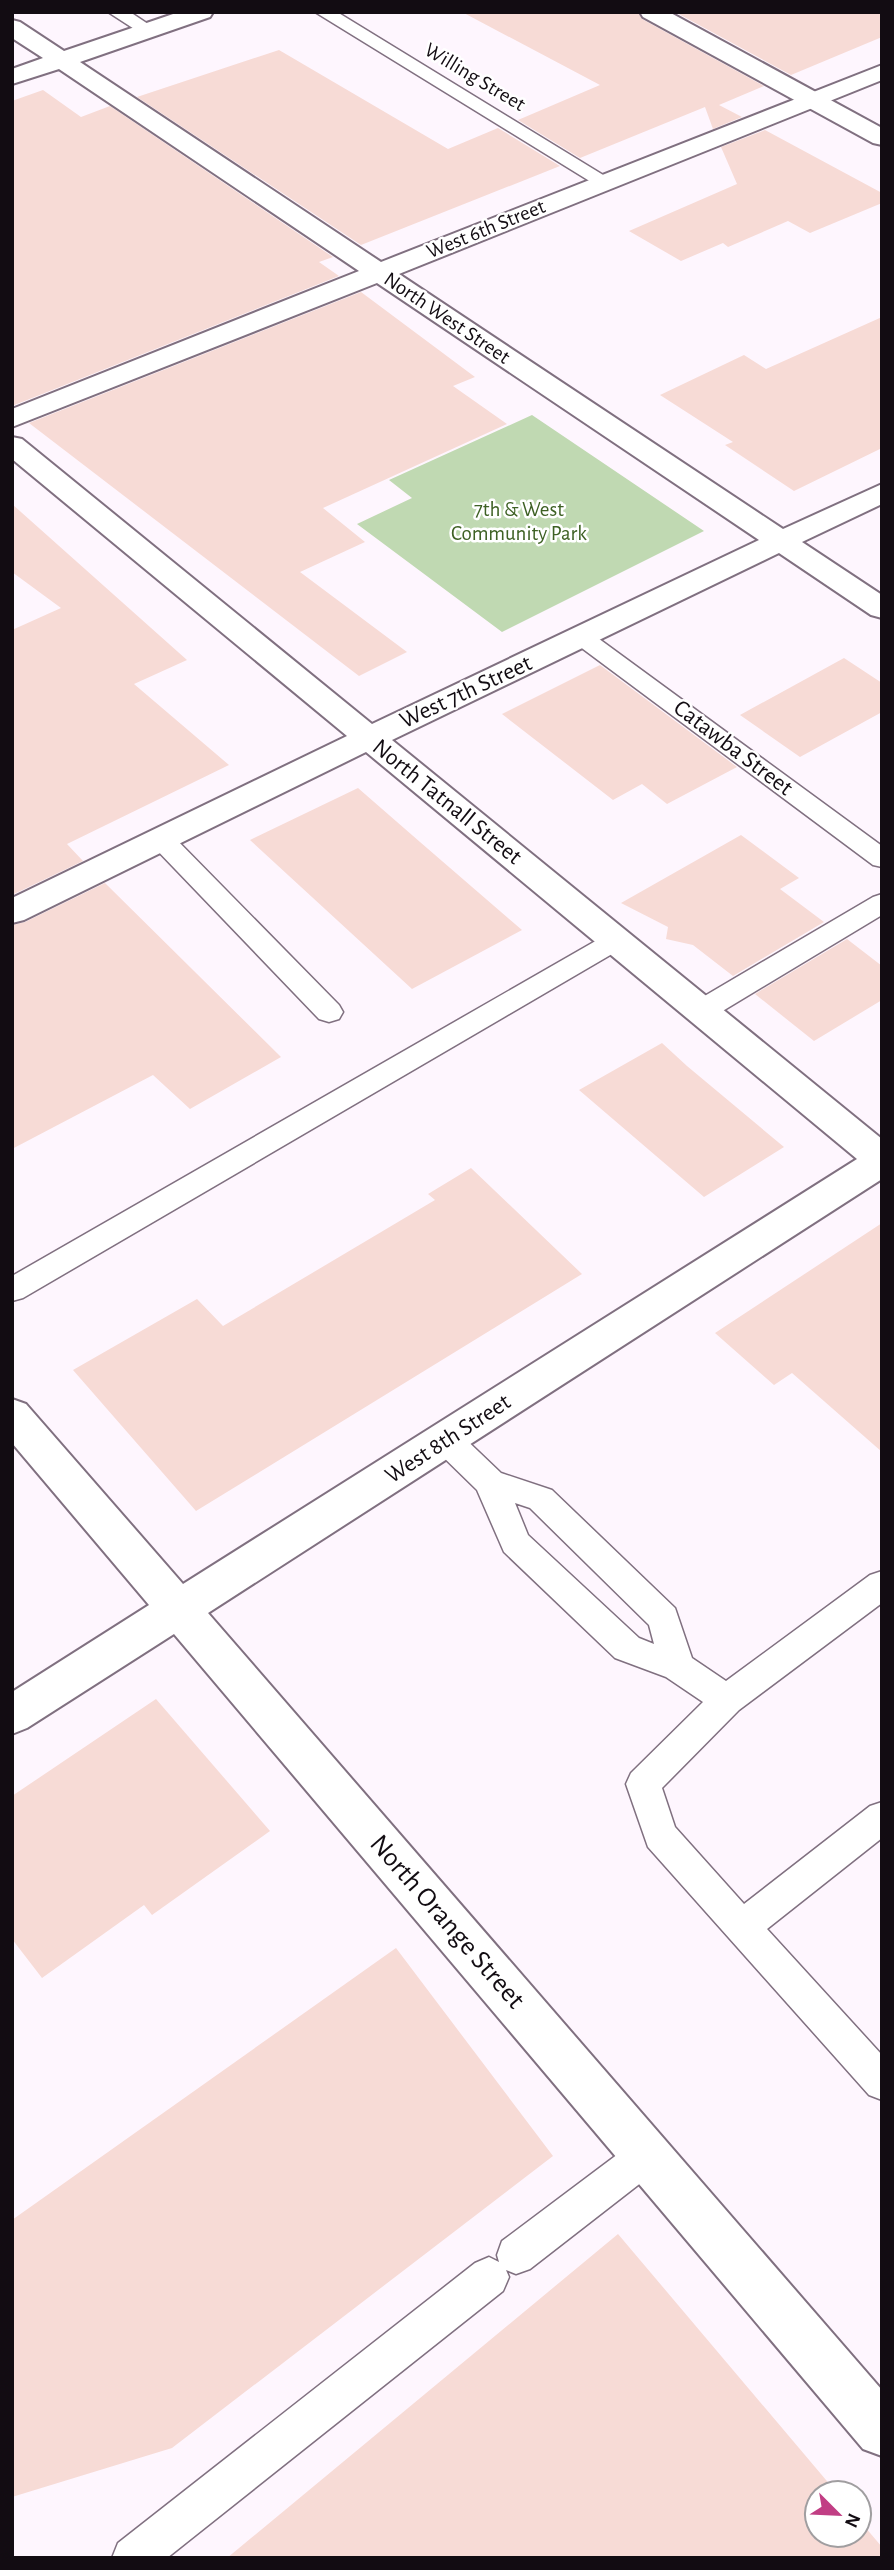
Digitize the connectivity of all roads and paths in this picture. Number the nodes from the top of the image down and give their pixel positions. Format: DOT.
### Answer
graph roads {
  1 [pos="117,12"];
  2 [pos="202,12"];
  3 [pos="324,12"];
  4 [pos="651,12"];
  5 [pos="12,27"];
  6 [pos="148,30"];
  7 [pos="62,60"];
  8 [pos="882,72"];
  9 [pos="12,77"];
  10 [pos="812,100"];
  11 [pos="882,138"];
  12 [pos="603,181"];
  13 [pos="378,273"];
  14 [pos="12,419"];
  15 [pos="12,445"];
  16 [pos="882,493"];
  17 [pos="783,542"];
  18 [pos="882,608"];
  19 [pos="583,638"];
  20 [pos="369,737"];
  21 [pos="161,839"];
  22 [pos="882,859"];
  23 [pos="882,903"];
  24 [pos="12,912"];
  25 [pos="615,941"];
  26 [pos="701,1011"];
  27 [pos="329,1012"];
  28 [pos="882,1160"];
  29 [pos="12,1290"];
  30 [pos="12,1415"];
  31 [pos="446,1440"];
  32 [pos="490,1482"];
  33 [pos="882,1585"];
  34 [pos="180,1610"];
  35 [pos="678,1667"];
  36 [pos="727,1700"];
  37 [pos="12,1715"];
  38 [pos="882,1817"];
  39 [pos="742,1927"];
  40 [pos="878,2071"];
  41 [pos="647,2155"];
  42 [pos="882,2430"];
  43 [pos="133,2558"];
  1 -- 6 [label="lane"];
  2 -- 6 [label="street"];
  3 -- 12 [label="lane, Willing Street"];
  4 -- 10 [label="street"];
  5 -- 7 [label="street, North West Street"];
  6 -- 7 [label="street"];
  7 -- 9 [label="street"];
  7 -- 13 [label="street, North West Street"];
  8 -- 10 [label="street, West 6th Street"];
  10 -- 11 [label="street"];
  10 -- 12 [label="street, West 6th Street"];
  12 -- 13 [label="street, West 6th Street"];
  13 -- 14 [label="street, West 6th Street"];
  13 -- 17 [label="street, North West Street"];
  15 -- 20 [label="street, North Tatnall Street"];
  16 -- 17 [label="street, West 7th Street"];
  17 -- 18 [label="street, North West Street"];
  17 -- 19 [label="street, West 7th Street"];
  19 -- 20 [label="street, West 7th Street"];
  19 -- 22 [label="lane, Catawba Street"];
  20 -- 21 [label="street, West 7th Street"];
  20 -- 25 [label="street, North Tatnall Street"];
  21 -- 24 [label="street, West 7th Street"];
  21 -- 27 [label="lane"];
  23 -- 26 [label="lane"];
  25 -- 26 [label="street, North Tatnall Street"];
  25 -- 29 [label="lane"];
  26 -- 28 [label="street, North Tatnall Street"];
  28 -- 31 [label="street, West 8th Street"];
  30 -- 34 [label="street, North Orange Street"];
  31 -- 32 [label="lane"];
  31 -- 34 [label="street, West 8th Street"];
  32 -- 35 [label="lane"];
  32 -- 35 [label="lane"];
  33 -- 36 [label="lane"];
  34 -- 37 [label="street, West 8th Street"];
  34 -- 41 [label="street, North Orange Street"];
  35 -- 36 [label="lane"];
  36 -- 39 [label="lane"];
  38 -- 39 [label="lane"];
  39 -- 40 [label="lane"];
  41 -- 42 [label="street, North Orange Street"];
  41 -- 43 [label="lane"];
}
